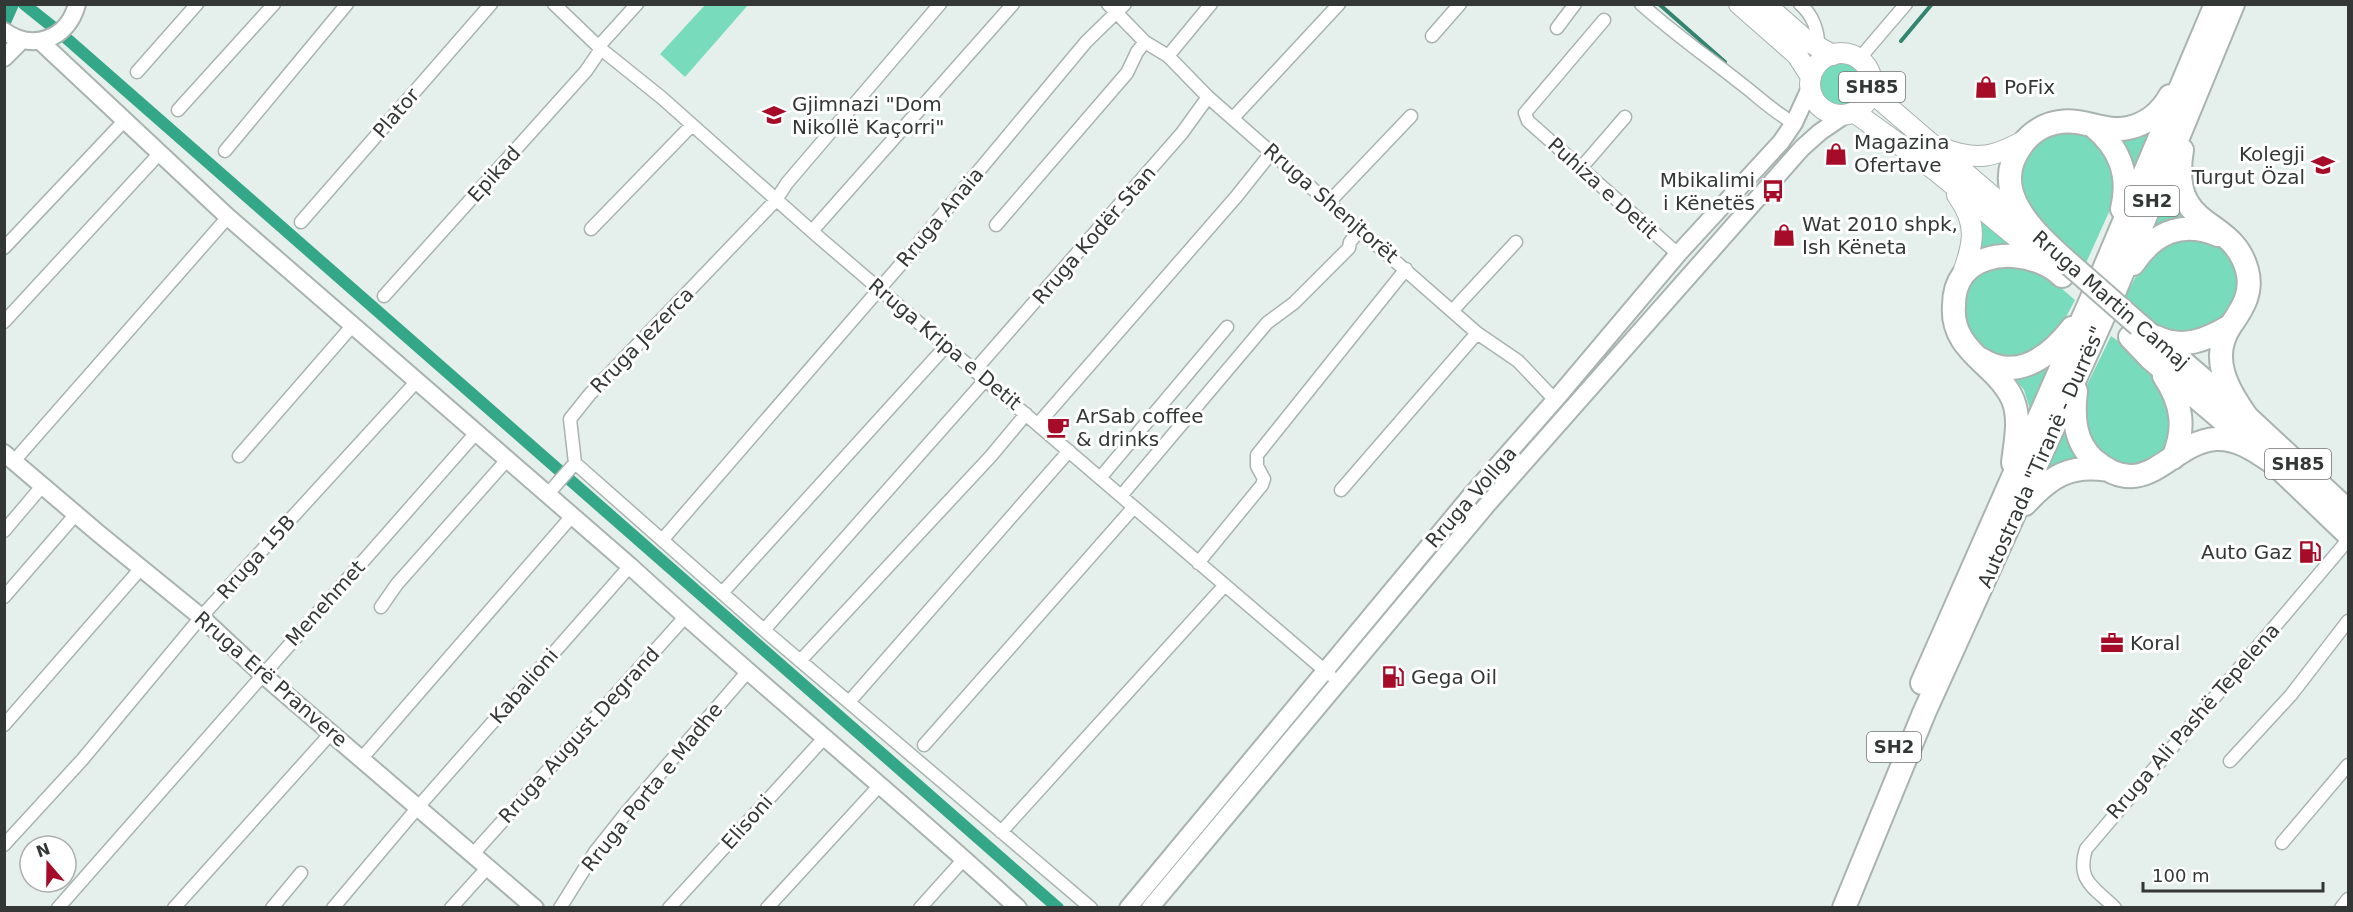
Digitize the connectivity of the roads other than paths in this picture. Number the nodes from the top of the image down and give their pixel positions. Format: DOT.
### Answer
graph roads {
  1 [pos="77,4"];
  2 [pos="197,4"];
  3 [pos="274,4"];
  4 [pos="348,4"];
  5 [pos="491,4"];
  6 [pos="554,4"];
  7 [pos="636,4"];
  8 [pos="940,4"];
  9 [pos="1013,4"];
  10 [pos="1211,4"];
  11 [pos="1339,4"];
  12 [pos="1460,4"];
  13 [pos="1575,4"];
  14 [pos="1641,4"];
  15 [pos="1739,4"];
  16 [pos="1765,4"];
  17 [pos="1800,4"];
  18 [pos="1906,4"];
  19 [pos="2221,6"];
  20 [pos="1117,7"];
  21 [pos="1604,20"];
  22 [pos="1557,28"];
  23 [pos="4,31"];
  24 [pos="1432,36"];
  25 [pos="22,40"];
  26 [pos="40,41"];
  27 [pos="1146,42"];
  28 [pos="600,48"];
  29 [pos="1826,51"];
  30 [pos="1168,56"];
  31 [pos="4,58"];
  32 [pos="1859,59"];
  33 [pos="138,72"];
  34 [pos="1811,81"];
  35 [pos="1871,92"];
  36 [pos="1208,97"];
  37 [pos="178,110"];
  38 [pos="2190,110"];
  39 [pos="1850,114"];
  40 [pos="1411,116"];
  41 [pos="1625,117"];
  42 [pos="1233,118"];
  43 [pos="124,121"];
  44 [pos="1794,123"];
  45 [pos="692,125"];
  46 [pos="2093,126"];
  47 [pos="2027,139"];
  48 [pos="1931,144"];
  49 [pos="225,151"];
  50 [pos="1272,152"];
  51 [pos="159,154"];
  52 [pos="1581,168"];
  53 [pos="1935,170"];
  54 [pos="776,200"];
  55 [pos="1327,200"];
  56 [pos="228,217"];
  57 [pos="301,222"];
  58 [pos="996,225"];
  59 [pos="591,229"];
  60 [pos="1360,230"];
  61 [pos="812,231"];
  62 [pos="2044,241"];
  63 [pos="1516,242"];
  64 [pos="2230,242"];
  65 [pos="4,248"];
  66 [pos="2112,249"];
  67 [pos="1678,254"];
  68 [pos="2061,268"];
  69 [pos="1406,269"];
  70 [pos="1962,276"];
  71 [pos="879,289"];
  72 [pos="2114,293"];
  73 [pos="384,296"];
  74 [pos="2091,300"];
  75 [pos="1453,310"];
  76 [pos="4,322"];
  77 [pos="353,325"];
  78 [pos="2230,326"];
  79 [pos="1227,327"];
  80 [pos="2139,332"];
  81 [pos="1477,333"];
  82 [pos="946,346"];
  83 [pos="1972,352"];
  84 [pos="2150,358"];
  85 [pos="2080,369"];
  86 [pos="975,370"];
  87 [pos="986,379"];
  88 [pos="416,381"];
  89 [pos="1555,400"];
  90 [pos="1026,414"];
  91 [pos="2247,417"];
  92 [pos="1038,424"];
  93 [pos="475,434"];
  94 [pos="1068,451"];
  95 [pos="239,456"];
  96 [pos="9,457"];
  97 [pos="2173,458"];
  98 [pos="507,461"];
  99 [pos="2275,464"];
  100 [pos="573,465"];
  101 [pos="2108,470"];
  102 [pos="1100,478"];
  103 [pos="2011,483"];
  104 [pos="43,485"];
  105 [pos="1341,490"];
  106 [pos="547,495"];
  107 [pos="1121,496"];
  108 [pos="1134,507"];
  109 [pos="2349,511"];
  110 [pos="76,514"];
  111 [pos="2016,514"];
  112 [pos="572,516"];
  113 [pos="4,531"];
  114 [pos="2349,534"];
  115 [pos="663,539"];
  116 [pos="2349,540"];
  117 [pos="1198,563"];
  118 [pos="142,567"];
  119 [pos="630,567"];
  120 [pos="1225,585"];
  121 [pos="722,593"];
  122 [pos="4,597"];
  123 [pos="381,607"];
  124 [pos="201,617"];
  125 [pos="685,617"];
  126 [pos="2349,621"];
  127 [pos="764,630"];
  128 [pos="800,661"];
  129 [pos="749,670"];
  130 [pos="262,674"];
  131 [pos="1331,676"];
  132 [pos="849,702"];
  133 [pos="4,725"];
  134 [pos="332,732"];
  135 [pos="825,737"];
  136 [pos="924,746"];
  137 [pos="362,758"];
  138 [pos="2230,761"];
  139 [pos="2349,765"];
  140 [pos="880,785"];
  141 [pos="419,807"];
  142 [pos="1001,831"];
  143 [pos="2282,843"];
  144 [pos="4,845"];
  145 [pos="473,854"];
  146 [pos="964,858"];
  147 [pos="488,867"];
  148 [pos="301,873"];
  149 [pos="2349,899"];
  150 [pos="58,908"];
  151 [pos="174,908"];
  152 [pos="272,908"];
  153 [pos="333,908"];
  154 [pos="451,908"];
  155 [pos="535,908"];
  156 [pos="560,908"];
  157 [pos="669,908"];
  158 [pos="767,908"];
  159 [pos="920,908"];
  160 [pos="1018,908"];
  161 [pos="1091,908"];
  162 [pos="1128,908"];
  163 [pos="1150,908"];
  164 [pos="1827,908"];
  165 [pos="1844,908"];
  166 [pos="2115,908"];
  167 [pos="2341,908"];
  1 -- 26 [label="street"];
  2 -- 33 [label="street"];
  3 -- 37 [label="street"];
  4 -- 49 [label="street"];
  5 -- 57 [label="street, Plator"];
  6 -- 28 [label="street, Rruga Kripa e Detit"];
  7 -- 28 [label="street, Epikad"];
  8 -- 54 [label="street, Rruga Jezerca"];
  9 -- 61 [label="street"];
  10 -- 30 [label="street"];
  11 -- 42 [label="street"];
  12 -- 24 [label="street"];
  13 -- 22 [label="street"];
  14 -- 44 [label="street"];
  15 -- 34 [label="main road"];
  16 -- 29 [label="main road"];
  17 -- 29 [label="street"];
  18 -- 32 [label="street"];
  19 -- 38 [label="highway, Autostrada \"Tiranë - Durrës\" / SH2"];
  19 -- 46 [label="highway"];
  19 -- 66 [label="highway, Autostrada \"Tiranë - Durrës\" / SH2"];
  20 -- 27 [label="street, Rruga Shenjtorët"];
  20 -- 71 [label="street, Rruga Anaia"];
  21 -- 52 [label="street, Puhiza e Detit"];
  23 -- 25 [label="street"];
  25 -- 26 [label="street"];
  25 -- 31 [label="street"];
  26 -- 43 [label="street"];
  27 -- 30 [label="street, Rruga Shenjtorët"];
  27 -- 58 [label="street"];
  28 -- 45 [label="street, Rruga Kripa e Detit"];
  28 -- 73 [label="street, Epikad"];
  29 -- 32 [label="main road, SH85"];
  29 -- 34 [label="main road, SH85"];
  30 -- 36 [label="street, Rruga Shenjtorët"];
  32 -- 35 [label="main road, SH85"];
  34 -- 39 [label="main road, SH85"];
  34 -- 44 [label="street, Rruga Vollga"];
  35 -- 39 [label="main road, SH85"];
  35 -- 48 [label="main road, Rruga Martin Camaj / SH85"];
  36 -- 42 [label="street, Rruga Shenjtorët"];
  36 -- 86 [label="street, Rruga Kodër Stan"];
  38 -- 64 [label="highway"];
  38 -- 72 [label="highway, Autostrada \"Tiranë - Durrës\" / SH2"];
  39 -- 53 [label="main road, Rruga Martin Camaj / SH85"];
  39 -- 131 [label="street, Rruga Vollga"];
  40 -- 55 [label="street"];
  41 -- 52 [label="street"];
  42 -- 50 [label="street, Rruga Shenjtorët"];
  43 -- 51 [label="street"];
  43 -- 65 [label="street"];
  44 -- 67 [label="street, Rruga Vollga"];
  45 -- 54 [label="street, Rruga Kripa e Detit"];
  45 -- 59 [label="street"];
  46 -- 47 [label="highway"];
  46 -- 66 [label="highway"];
  47 -- 48 [label="main road"];
  47 -- 62 [label="highway"];
  48 -- 62 [label="main road, Rruga Martin Camaj / SH85"];
  50 -- 55 [label="street, Rruga Shenjtorët"];
  50 -- 92 [label="street"];
  51 -- 56 [label="street"];
  51 -- 76 [label="street"];
  52 -- 67 [label="street, Puhiza e Detit"];
  53 -- 68 [label="main road, Rruga Martin Camaj / SH85"];
  53 -- 70 [label="main road"];
  54 -- 61 [label="street, Rruga Kripa e Detit"];
  54 -- 100 [label="street, Rruga Jezerca"];
  55 -- 60 [label="street, Rruga Shenjtorët"];
  56 -- 77 [label="street"];
  56 -- 96 [label="street"];
  60 -- 69 [label="street, Rruga Shenjtorët"];
  60 -- 107 [label="street"];
  61 -- 71 [label="street, Rruga Kripa e Detit"];
  62 -- 68 [label="highway, Rruga Martin Camaj / SH85"];
  63 -- 75 [label="street"];
  64 -- 72 [label="highway"];
  64 -- 78 [label="highway"];
  66 -- 74 [label="highway, Autostrada \"Tiranë - Durrës\" / SH2"];
  67 -- 89 [label="street, Rruga Vollga"];
  68 -- 70 [label="highway"];
  68 -- 80 [label="highway, Rruga Martin Camaj / SH85"];
  69 -- 75 [label="street, Rruga Shenjtorët"];
  69 -- 117 [label="street"];
  70 -- 83 [label="highway"];
  71 -- 82 [label="street, Rruga Kripa e Detit"];
  71 -- 115 [label="street, Rruga Anaia"];
  72 -- 85 [label="highway, Autostrada \"Tiranë - Durrës\" / SH2"];
  74 -- 83 [label="highway"];
  74 -- 103 [label="highway, Autostrada \"Tiranë - Durrës\" / SH2"];
  75 -- 81 [label="street, Rruga Shenjtorët"];
  77 -- 88 [label="street"];
  77 -- 95 [label="street"];
  78 -- 80 [label="highway"];
  78 -- 91 [label="highway"];
  79 -- 102 [label="street"];
  80 -- 84 [label="highway, Rruga Martin Camaj / SH85"];
  80 -- 91 [label="highway, Rruga Martin Camaj / SH85"];
  81 -- 89 [label="street, Rruga Shenjtorët"];
  81 -- 105 [label="street"];
  82 -- 86 [label="street, Rruga Kripa e Detit"];
  82 -- 121 [label="street"];
  83 -- 103 [label="highway"];
  84 -- 97 [label="highway"];
  84 -- 99 [label="highway, Rruga Martin Camaj / SH85"];
  85 -- 101 [label="highway"];
  85 -- 111 [label="highway, Autostrada \"Tiranë - Durrës\" / SH2"];
  86 -- 87 [label="street, Rruga Kripa e Detit"];
  87 -- 90 [label="street, Rruga Kripa e Detit"];
  87 -- 127 [label="street"];
  88 -- 93 [label="street"];
  88 -- 124 [label="street, Rruga 15B"];
  89 -- 131 [label="street, Rruga Vollga"];
  90 -- 92 [label="street, Rruga Kripa e Detit"];
  90 -- 128 [label="street"];
  91 -- 109 [label="highway, Rruga Martin Camaj / SH85"];
  92 -- 94 [label="street, Rruga Kripa e Detit"];
  93 -- 98 [label="street"];
  93 -- 130 [label="street, Menehmet"];
  94 -- 102 [label="street, Rruga Kripa e Detit"];
  94 -- 132 [label="street"];
  96 -- 104 [label="street, Rruga Erë Pranvere"];
  97 -- 99 [label="highway"];
  97 -- 101 [label="highway"];
  98 -- 106 [label="street"];
  98 -- 123 [label="street"];
  99 -- 114 [label="highway, Rruga Martin Camaj / SH85"];
  100 -- 106 [label="street"];
  100 -- 115 [label="street"];
  101 -- 111 [label="highway"];
  102 -- 107 [label="street, Rruga Kripa e Detit"];
  103 -- 164 [label="highway, Autostrada \"Tiranë - Durrës\" / SH2"];
  104 -- 110 [label="street, Rruga Erë Pranvere"];
  104 -- 113 [label="street"];
  106 -- 112 [label="street"];
  107 -- 108 [label="street, Rruga Kripa e Detit"];
  108 -- 117 [label="street, Rruga Kripa e Detit"];
  108 -- 136 [label="street"];
  110 -- 118 [label="street, Rruga Erë Pranvere"];
  110 -- 122 [label="street"];
  111 -- 165 [label="highway, Autostrada \"Tiranë - Durrës\" / SH2"];
  112 -- 119 [label="street"];
  112 -- 137 [label="street"];
  115 -- 121 [label="street"];
  116 -- 166 [label="street, Rruga Ali Pashë Tepelena"];
  117 -- 120 [label="street, Rruga Kripa e Detit"];
  118 -- 124 [label="street, Rruga Erë Pranvere"];
  118 -- 133 [label="street"];
  119 -- 125 [label="street"];
  119 -- 141 [label="street, Kabalioni"];
  120 -- 131 [label="street, Rruga Kripa e Detit"];
  120 -- 142 [label="street"];
  121 -- 127 [label="street"];
  124 -- 130 [label="street, Rruga Erë Pranvere"];
  124 -- 144 [label="street, Rruga 15B"];
  125 -- 129 [label="street"];
  125 -- 145 [label="street, Rruga August Degrand"];
  126 -- 138 [label="street"];
  127 -- 128 [label="street"];
  128 -- 132 [label="street"];
  129 -- 135 [label="street"];
  129 -- 156 [label="street, Rruga Porta e Madhe"];
  130 -- 134 [label="street, Rruga Erë Pranvere"];
  130 -- 150 [label="street, Menehmet"];
  131 -- 162 [label="street, Rruga Vollga"];
  131 -- 163 [label="street, Rruga Vollga"];
  132 -- 142 [label="street"];
  134 -- 137 [label="street, Rruga Erë Pranvere"];
  134 -- 151 [label="street"];
  135 -- 140 [label="street"];
  135 -- 157 [label="street, Elisoni"];
  137 -- 141 [label="street, Rruga Erë Pranvere"];
  139 -- 143 [label="street"];
  140 -- 146 [label="street"];
  140 -- 158 [label="street"];
  141 -- 145 [label="street, Rruga Erë Pranvere"];
  141 -- 153 [label="street, Kabalioni"];
  142 -- 161 [label="street"];
  145 -- 147 [label="street, Rruga Erë Pranvere"];
  146 -- 159 [label="street"];
  146 -- 160 [label="street"];
  147 -- 154 [label="street"];
  147 -- 155 [label="street, Rruga Erë Pranvere"];
  148 -- 152 [label="street"];
  149 -- 167 [label="street"];
}
